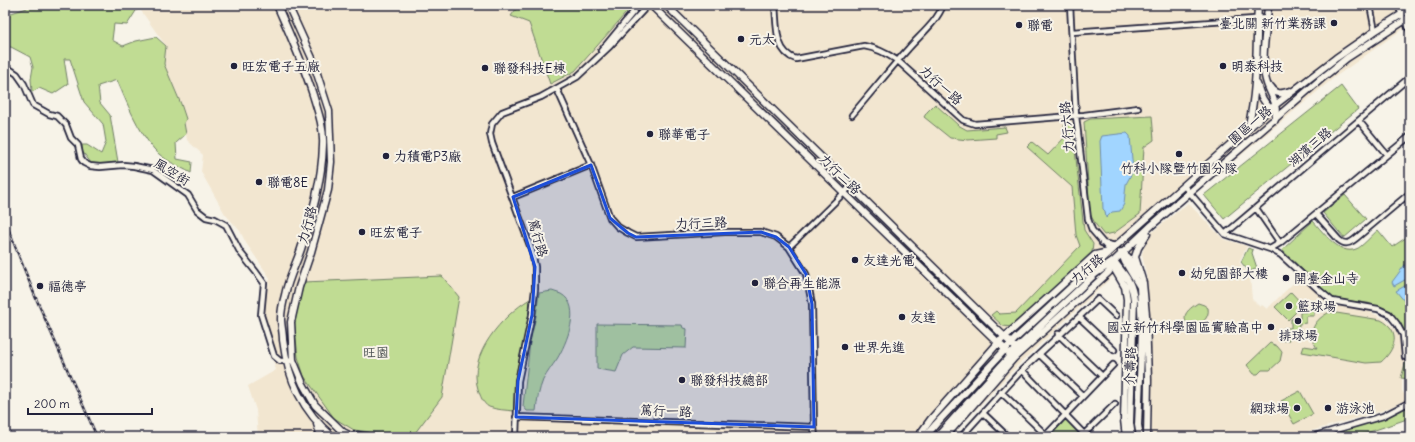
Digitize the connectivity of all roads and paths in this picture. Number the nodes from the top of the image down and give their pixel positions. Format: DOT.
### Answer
graph roads {
  1 [pos="277,5"];
  2 [pos="288,5"];
  3 [pos="639,5"];
  4 [pos="650,5"];
  5 [pos="666,5"];
  6 [pos="775,5"];
  7 [pos="943,5"];
  8 [pos="1070,5"];
  9 [pos="1258,5"];
  10 [pos="1268,5"];
  11 [pos="1370,5"];
  12 [pos="1398,8"];
  13 [pos="1410,9"];
  14 [pos="1403,17"];
  15 [pos="1410,17"];
  16 [pos="1258,18"];
  17 [pos="1268,18"];
  18 [pos="1375,31"];
  19 [pos="1410,31"];
  20 [pos="1072,32"];
  21 [pos="596,59"];
  22 [pos="898,61"];
  23 [pos="5,66"];
  24 [pos="1265,76"];
  25 [pos="1410,77"];
  26 [pos="1255,78"];
  27 [pos="1304,83"];
  28 [pos="557,89"];
  29 [pos="1138,108"];
  30 [pos="1279,109"];
  31 [pos="852,115"];
  32 [pos="1076,116"];
  33 [pos="1359,121"];
  34 [pos="1248,129"];
  35 [pos="1410,136"];
  36 [pos="1387,155"];
  37 [pos="591,165"];
  38 [pos="851,186"];
  39 [pos="1184,186"];
  40 [pos="1190,192"];
  41 [pos="843,193"];
  42 [pos="1410,193"];
  43 [pos="513,197"];
  44 [pos="1256,208"];
  45 [pos="1316,214"];
  46 [pos="1152,225"];
  47 [pos="1225,234"];
  48 [pos="1102,243"];
  49 [pos="1280,244"];
  50 [pos="1116,246"];
  51 [pos="790,247"];
  52 [pos="1270,249"];
  53 [pos="1110,251"];
  54 [pos="1122,253"];
  55 [pos="1114,261"];
  56 [pos="1112,271"];
  57 [pos="1128,279"];
  58 [pos="1143,282"];
  59 [pos="1116,316"];
  60 [pos="1079,317"];
  61 [pos="1058,334"];
  62 [pos="1006,336"];
  63 [pos="1011,342"];
  64 [pos="998,343"];
  65 [pos="1004,349"];
  66 [pos="1019,350"];
  67 [pos="1114,350"];
  68 [pos="1039,354"];
  69 [pos="1012,356"];
  70 [pos="1405,357"];
  71 [pos="293,360"];
  72 [pos="286,362"];
  73 [pos="1113,365"];
  74 [pos="1022,370"];
  75 [pos="1102,376"];
  76 [pos="1001,392"];
  77 [pos="1083,396"];
  78 [pos="1410,402"];
  79 [pos="1115,404"];
  80 [pos="983,413"];
  81 [pos="1064,415"];
  82 [pos="516,417"];
  83 [pos="313,418"];
  84 [pos="814,427"];
  85 [pos="966,431"];
  86 [pos="341,434"];
  87 [pos="1083,435"];
  88 [pos="1047,436"];
  89 [pos="321,437"];
  90 [pos="333,437"];
  91 [pos="350,437"];
  92 [pos="367,437"];
  93 [pos="516,437"];
  94 [pos="815,437"];
  95 [pos="918,437"];
  96 [pos="925,437"];
  97 [pos="937,437"];
  98 [pos="945,437"];
  99 [pos="961,437"];
  100 [pos="972,437"];
  101 [pos="1008,437"];
  102 [pos="1126,437"];
  103 [pos="1132,437"];
  104 [pos="1140,437"];
  105 [pos="1147,437"];
  106 [pos="1311,437"];
  1 -- 72 [label="street, 力行路"];
  2 -- 71 [label="street, 力行路"];
  3 -- 21 [label="street"];
  4 -- 21 [label="street"];
  4 -- 41 [label="street, 力行二路"];
  5 -- 38 [label="street, 力行二路"];
  6 -- 22 [label="street, 力行一路"];
  7 -- 22 [label="street"];
  8 -- 20 [label="street, 力行六路"];
  9 -- 16 [label="street"];
  10 -- 17 [label="street"];
  11 -- 18 [label="street"];
  12 -- 14 [label="street"];
  13 -- 14 [label="street, 園區一路"];
  14 -- 15 [label="street, 園區一路"];
  14 -- 18 [label="street, 園區一路"];
  14 -- 19 [label="street"];
  14 -- 30 [label="street, 園區一路"];
  16 -- 17 [label="street"];
  16 -- 20 [label="street"];
  16 -- 26 [label="street"];
  17 -- 24 [label="street"];
  18 -- 27 [label="street, 園區一路"];
  20 -- 32 [label="street, 力行六路"];
  21 -- 28 [label="street"];
  22 -- 31 [label="street"];
  22 -- 32 [label="street, 力行一路"];
  23 -- 72 [label="street, 風空街"];
  24 -- 27 [label="street"];
  24 -- 30 [label="street"];
  25 -- 33 [label="street, 湖濱三路"];
  26 -- 30 [label="street"];
  26 -- 34 [label="street"];
  27 -- 30 [label="street, 園區一路"];
  28 -- 37 [label="street, 力行三路"];
  28 -- 43 [label="street, 篤行路"];
  29 -- 32 [label="street, 力行一路"];
  30 -- 34 [label="street, 園區一路"];
  30 -- 40 [label="street, 園區一路"];
  32 -- 48 [label="street, 力行六路"];
  33 -- 36 [label="street"];
  33 -- 44 [label="street, 湖濱三路"];
  34 -- 39 [label="street, 園區一路"];
  35 -- 36 [label="street"];
  36 -- 45 [label="street"];
  37 -- 43 [label="street"];
  37 -- 51 [label="street, 力行三路"];
  38 -- 41 [label="street"];
  38 -- 62 [label="street, 力行二路"];
  39 -- 40 [label="street"];
  39 -- 50 [label="street, 園區一路"];
  40 -- 46 [label="street, 園區一路"];
  40 -- 47 [label="street"];
  41 -- 51 [label="street"];
  41 -- 64 [label="street, 力行二路"];
  42 -- 45 [label="street"];
  43 -- 82 [label="street, 篤行路"];
  44 -- 47 [label="street, 湖濱三路"];
  44 -- 49 [label="street"];
  45 -- 49 [label="street"];
  46 -- 54 [label="street, 園區一路"];
  46 -- 58 [label="street, 介壽路"];
  47 -- 52 [label="street"];
  48 -- 50 [label="street"];
  48 -- 53 [label="street, 力行六路"];
  49 -- 52 [label="street"];
  50 -- 53 [label="street, 力行路"];
  50 -- 54 [label="street, 介壽路"];
  51 -- 84 [label="street, 力行三路"];
  52 -- 70 [label="street"];
  53 -- 55 [label="street, 介壽路"];
  53 -- 62 [label="street, 力行路"];
  53 -- 63 [label="street, 力行路"];
  54 -- 55 [label="street, 園區一路"];
  54 -- 58 [label="street, 介壽路"];
  54 -- 104 [label="street, 介壽路"];
  55 -- 56 [label="street, 介壽路"];
  55 -- 57 [label="street, 介壽路"];
  55 -- 66 [label="street, 力行路"];
  56 -- 57 [label="street"];
  56 -- 66 [label="street, 力行路"];
  56 -- 102 [label="street, 介壽路"];
  57 -- 103 [label="street, 介壽路"];
  58 -- 105 [label="street, 介壽路"];
  59 -- 60 [label="street"];
  60 -- 61 [label="street"];
  60 -- 67 [label="street"];
  61 -- 68 [label="street"];
  61 -- 75 [label="street"];
  62 -- 63 [label="street, 力行二路"];
  62 -- 64 [label="street, 力行路"];
  63 -- 65 [label="street, 力行路"];
  63 -- 66 [label="street, 力行二路"];
  64 -- 65 [label="street, 力行二路"];
  64 -- 95 [label="street, 力行路"];
  65 -- 69 [label="street, 力行二路"];
  65 -- 96 [label="street, 力行路"];
  66 -- 69 [label="street, 力行路"];
  68 -- 74 [label="street"];
  68 -- 77 [label="street"];
  69 -- 97 [label="street, 力行路"];
  69 -- 98 [label="street, 力行路"];
  71 -- 72 [label="street"];
  71 -- 86 [label="street, 力行路"];
  72 -- 83 [label="street, 力行路"];
  73 -- 75 [label="street"];
  74 -- 76 [label="street"];
  74 -- 81 [label="street"];
  75 -- 77 [label="street"];
  76 -- 80 [label="street"];
  76 -- 88 [label="street"];
  77 -- 81 [label="street"];
  78 -- 106 [label="street"];
  79 -- 87 [label="street"];
  80 -- 85 [label="street"];
  80 -- 101 [label="street"];
  81 -- 87 [label="street"];
  81 -- 88 [label="street"];
  82 -- 84 [label="street, 篤行一路"];
  82 -- 93 [label="street, 篤行路"];
  83 -- 89 [label="street"];
  83 -- 90 [label="street, 力行路"];
  84 -- 94 [label="street, 力行三路"];
  85 -- 99 [label="street"];
  85 -- 100 [label="street"];
  86 -- 91 [label="street, 力行路"];
  91 -- 92 [label="street, 力行路"];
}
